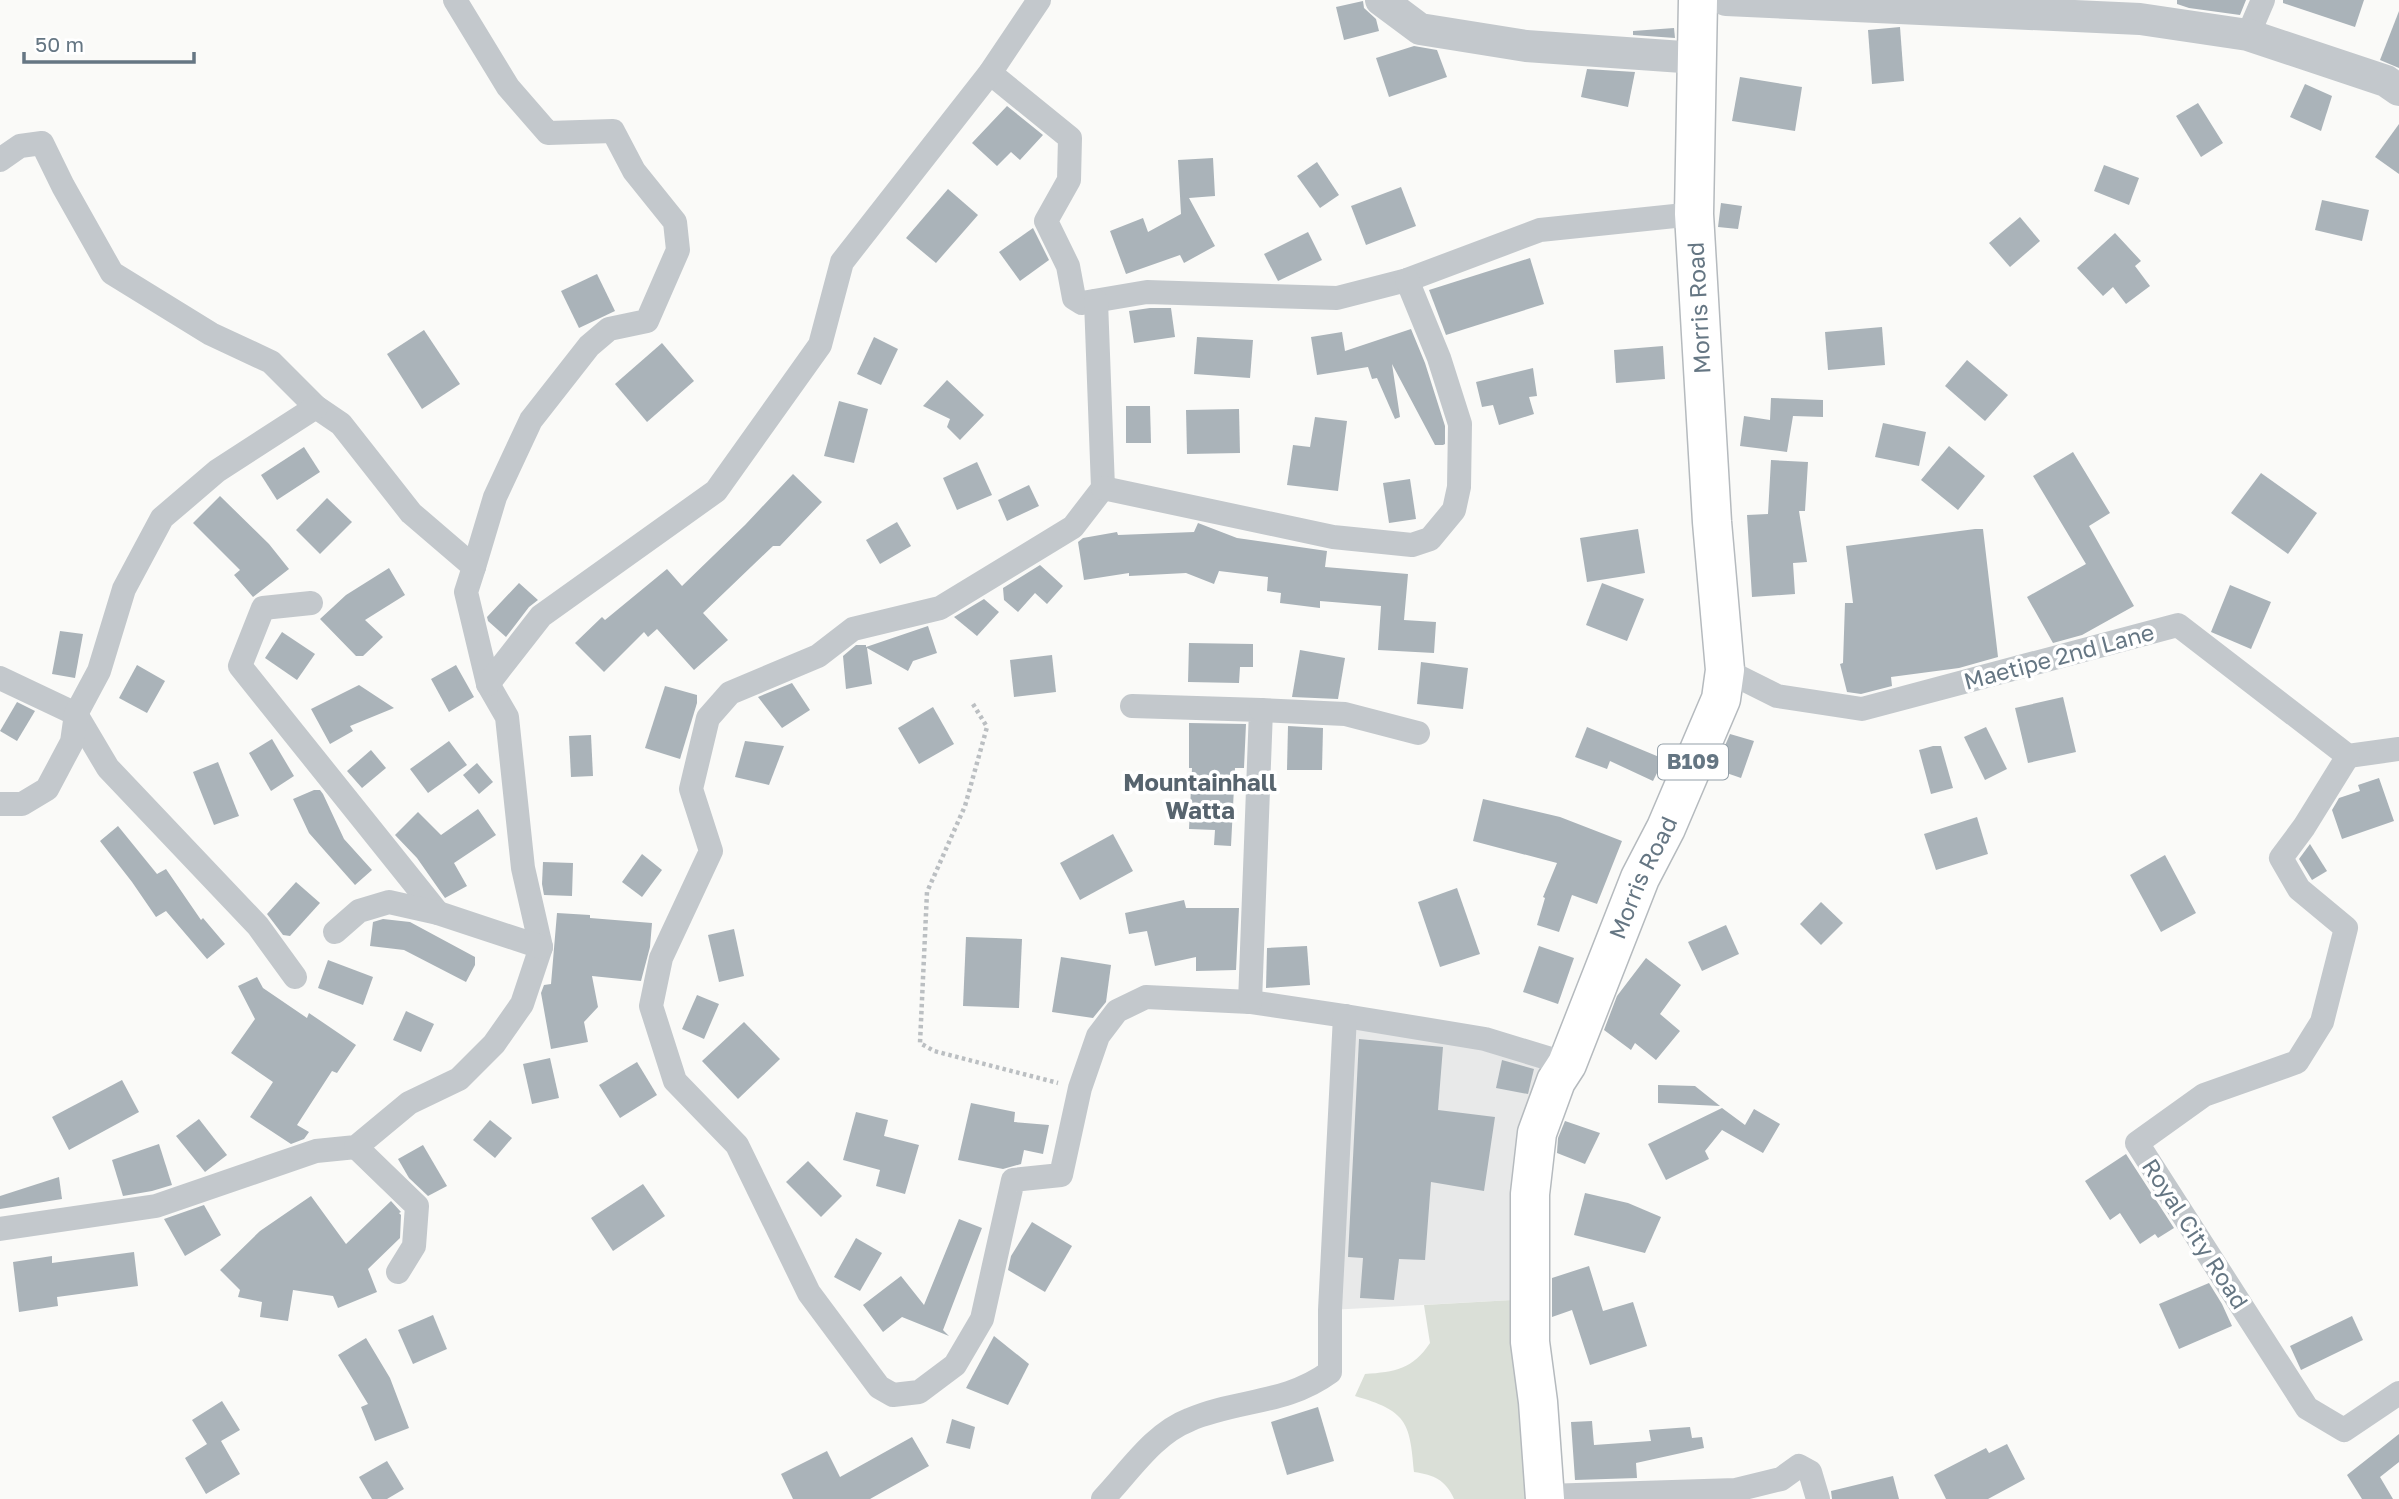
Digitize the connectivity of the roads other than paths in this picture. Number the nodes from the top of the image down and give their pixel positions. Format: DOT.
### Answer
graph roads {
  1 [pos="455,0"];
  2 [pos="1040,0"];
  3 [pos="1381,0"];
  4 [pos="1698,0"];
  5 [pos="1726,0"];
  6 [pos="2263,0"];
  7 [pos="2248,35"];
  8 [pos="1697,58"];
  9 [pos="990,73"];
  10 [pos="2399,90"];
  11 [pos="0,160"];
  12 [pos="1694,214"];
  13 [pos="1407,280"];
  14 [pos="1096,301"];
  15 [pos="316,407"];
  16 [pos="1103,488"];
  17 [pos="474,567"];
  18 [pos="311,603"];
  19 [pos="1726,670"];
  20 [pos="0,678"];
  21 [pos="488,684"];
  22 [pos="1132,706"];
  23 [pos="1261,710"];
  24 [pos="76,714"];
  25 [pos="1418,733"];
  26 [pos="2399,749"];
  27 [pos="2348,756"];
  28 [pos="0,804"];
  29 [pos="438,914"];
  30 [pos="335,932"];
  31 [pos="541,947"];
  32 [pos="295,977"];
  33 [pos="1250,1002"];
  34 [pos="1345,1016"];
  35 [pos="1567,1065"];
  36 [pos="356,1147"];
  37 [pos="0,1229"];
  38 [pos="398,1272"];
  39 [pos="2399,1393"];
  40 [pos="1545,1497"];
  41 [pos="1103,1499"];
  42 [pos="1818,1499"];
  1 -- 17 [label="street"];
  2 -- 9 [label="street"];
  3 -- 8 [label="street"];
  4 -- 8 [label="main road, Morris Road / B109"];
  5 -- 7 [label="street"];
  6 -- 7 [label="street"];
  7 -- 10 [label="street"];
  8 -- 12 [label="main road, Morris Road / B109"];
  9 -- 14 [label="street"];
  9 -- 21 [label="street"];
  11 -- 15 [label="street"];
  12 -- 13 [label="street"];
  12 -- 19 [label="main road, Morris Road / B109"];
  13 -- 14 [label="street"];
  13 -- 16 [label="street"];
  14 -- 16 [label="street"];
  15 -- 17 [label="street"];
  15 -- 24 [label="street"];
  16 -- 33 [label="street"];
  17 -- 21 [label="street"];
  18 -- 29 [label="street"];
  19 -- 27 [label="street, Maetipe 2nd Lane"];
  19 -- 35 [label="main road, Morris Road / B109"];
  20 -- 24 [label="street"];
  21 -- 31 [label="street"];
  22 -- 23 [label="street"];
  23 -- 25 [label="street"];
  23 -- 33 [label="street"];
  24 -- 28 [label="street"];
  24 -- 32 [label="street"];
  26 -- 27 [label="street"];
  27 -- 39 [label="street, Royal City Road"];
  29 -- 30 [label="street"];
  29 -- 31 [label="street"];
  31 -- 36 [label="street"];
  33 -- 34 [label="street"];
  34 -- 35 [label="street"];
  34 -- 41 [label="street"];
  35 -- 40 [label="main road, Morris Road / B109"];
  36 -- 37 [label="street"];
  36 -- 38 [label="street"];
  40 -- 42 [label="street"];
}
